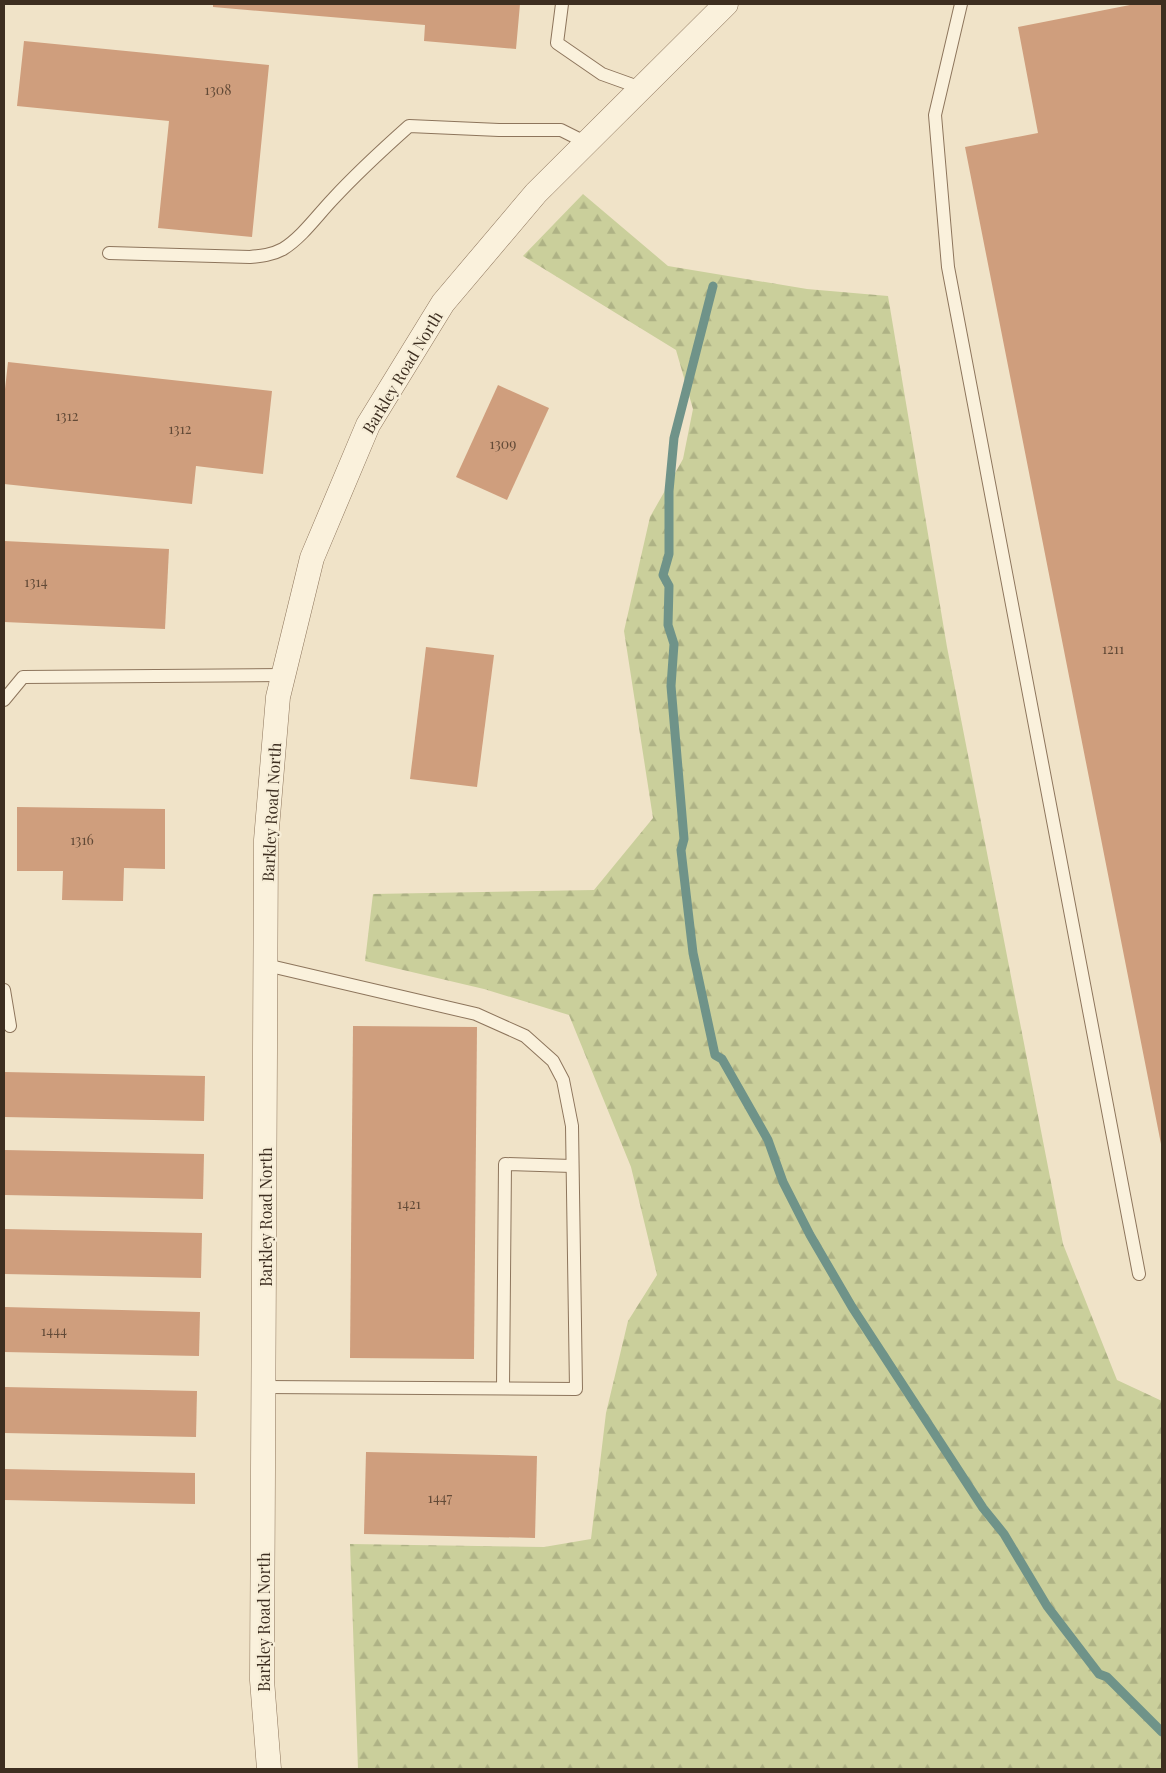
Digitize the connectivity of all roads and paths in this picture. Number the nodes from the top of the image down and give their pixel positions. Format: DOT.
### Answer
graph roads {
  1 [pos="562,4"];
  2 [pos="726,4"];
  3 [pos="961,4"];
  4 [pos="641,88"];
  5 [pos="587,142"];
  6 [pos="109,253"];
  7 [pos="284,675"];
  8 [pos="4,700"];
  9 [pos="266,965"];
  10 [pos="4,990"];
  11 [pos="10,1026"];
  12 [pos="572,1166"];
  13 [pos="1139,1274"];
  14 [pos="264,1387"];
  15 [pos="504,1388"];
  16 [pos="269,1769"];
  1 -- 4 [label="lane"];
  2 -- 4 [label="street, Barkley Road North"];
  3 -- 13 [label="lane"];
  4 -- 5 [label="street, Barkley Road North"];
  5 -- 6 [label="lane"];
  5 -- 7 [label="street, Barkley Road North"];
  7 -- 8 [label="lane"];
  7 -- 9 [label="street, Barkley Road North"];
  9 -- 12 [label="lane"];
  9 -- 14 [label="street, Barkley Road North"];
  10 -- 11 [label="lane"];
  12 -- 15 [label="lane"];
  12 -- 15 [label="lane"];
  14 -- 15 [label="lane"];
  14 -- 16 [label="street, Barkley Road North"];
}
